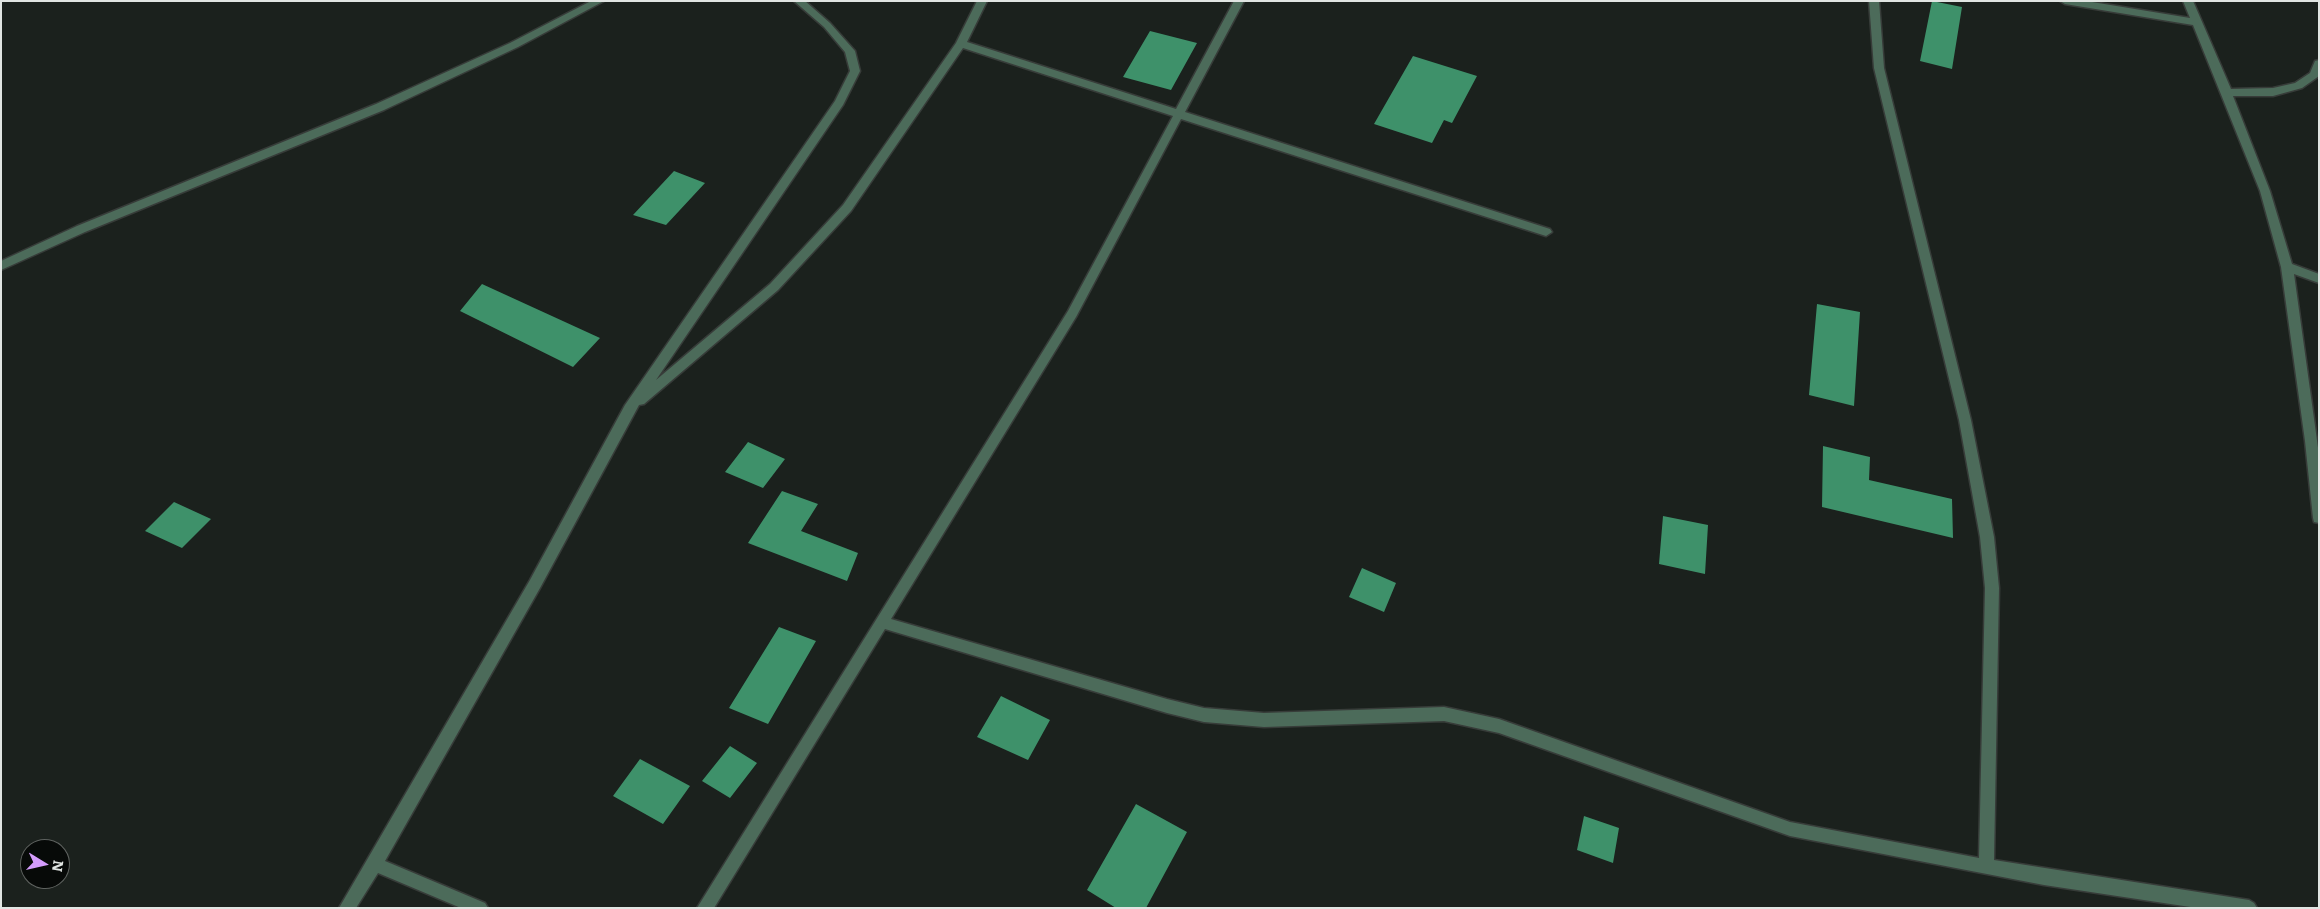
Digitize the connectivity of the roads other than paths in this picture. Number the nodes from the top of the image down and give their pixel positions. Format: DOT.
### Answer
graph roads {
  1 [pos="599,1"];
  2 [pos="799,1"];
  3 [pos="982,1"];
  4 [pos="1239,1"];
  5 [pos="1874,1"];
  6 [pos="2065,1"];
  7 [pos="2188,1"];
  8 [pos="2197,22"];
  9 [pos="961,44"];
  10 [pos="2319,63"];
  11 [pos="2227,93"];
  12 [pos="1177,115"];
  13 [pos="1546,232"];
  14 [pos="1,266"];
  15 [pos="2287,267"];
  16 [pos="2319,279"];
  17 [pos="629,410"];
  18 [pos="2319,518"];
  19 [pos="881,622"];
  20 [pos="375,864"];
  21 [pos="1986,866"];
  22 [pos="347,908"];
  23 [pos="480,908"];
  24 [pos="705,908"];
  25 [pos="2249,908"];
  1 -- 14 [label="street"];
  2 -- 17 [label="street"];
  3 -- 9 [label="street"];
  4 -- 12 [label="street"];
  5 -- 21 [label="street"];
  6 -- 8 [label="street"];
  7 -- 8 [label="street"];
  8 -- 11 [label="street"];
  9 -- 12 [label="street"];
  9 -- 17 [label="street"];
  10 -- 11 [label="street"];
  11 -- 15 [label="street"];
  12 -- 13 [label="street"];
  12 -- 19 [label="street"];
  15 -- 16 [label="street"];
  15 -- 18 [label="street"];
  17 -- 20 [label="street"];
  19 -- 21 [label="street"];
  19 -- 24 [label="street"];
  20 -- 22 [label="street"];
  20 -- 23 [label="street"];
  21 -- 25 [label="street"];
}
